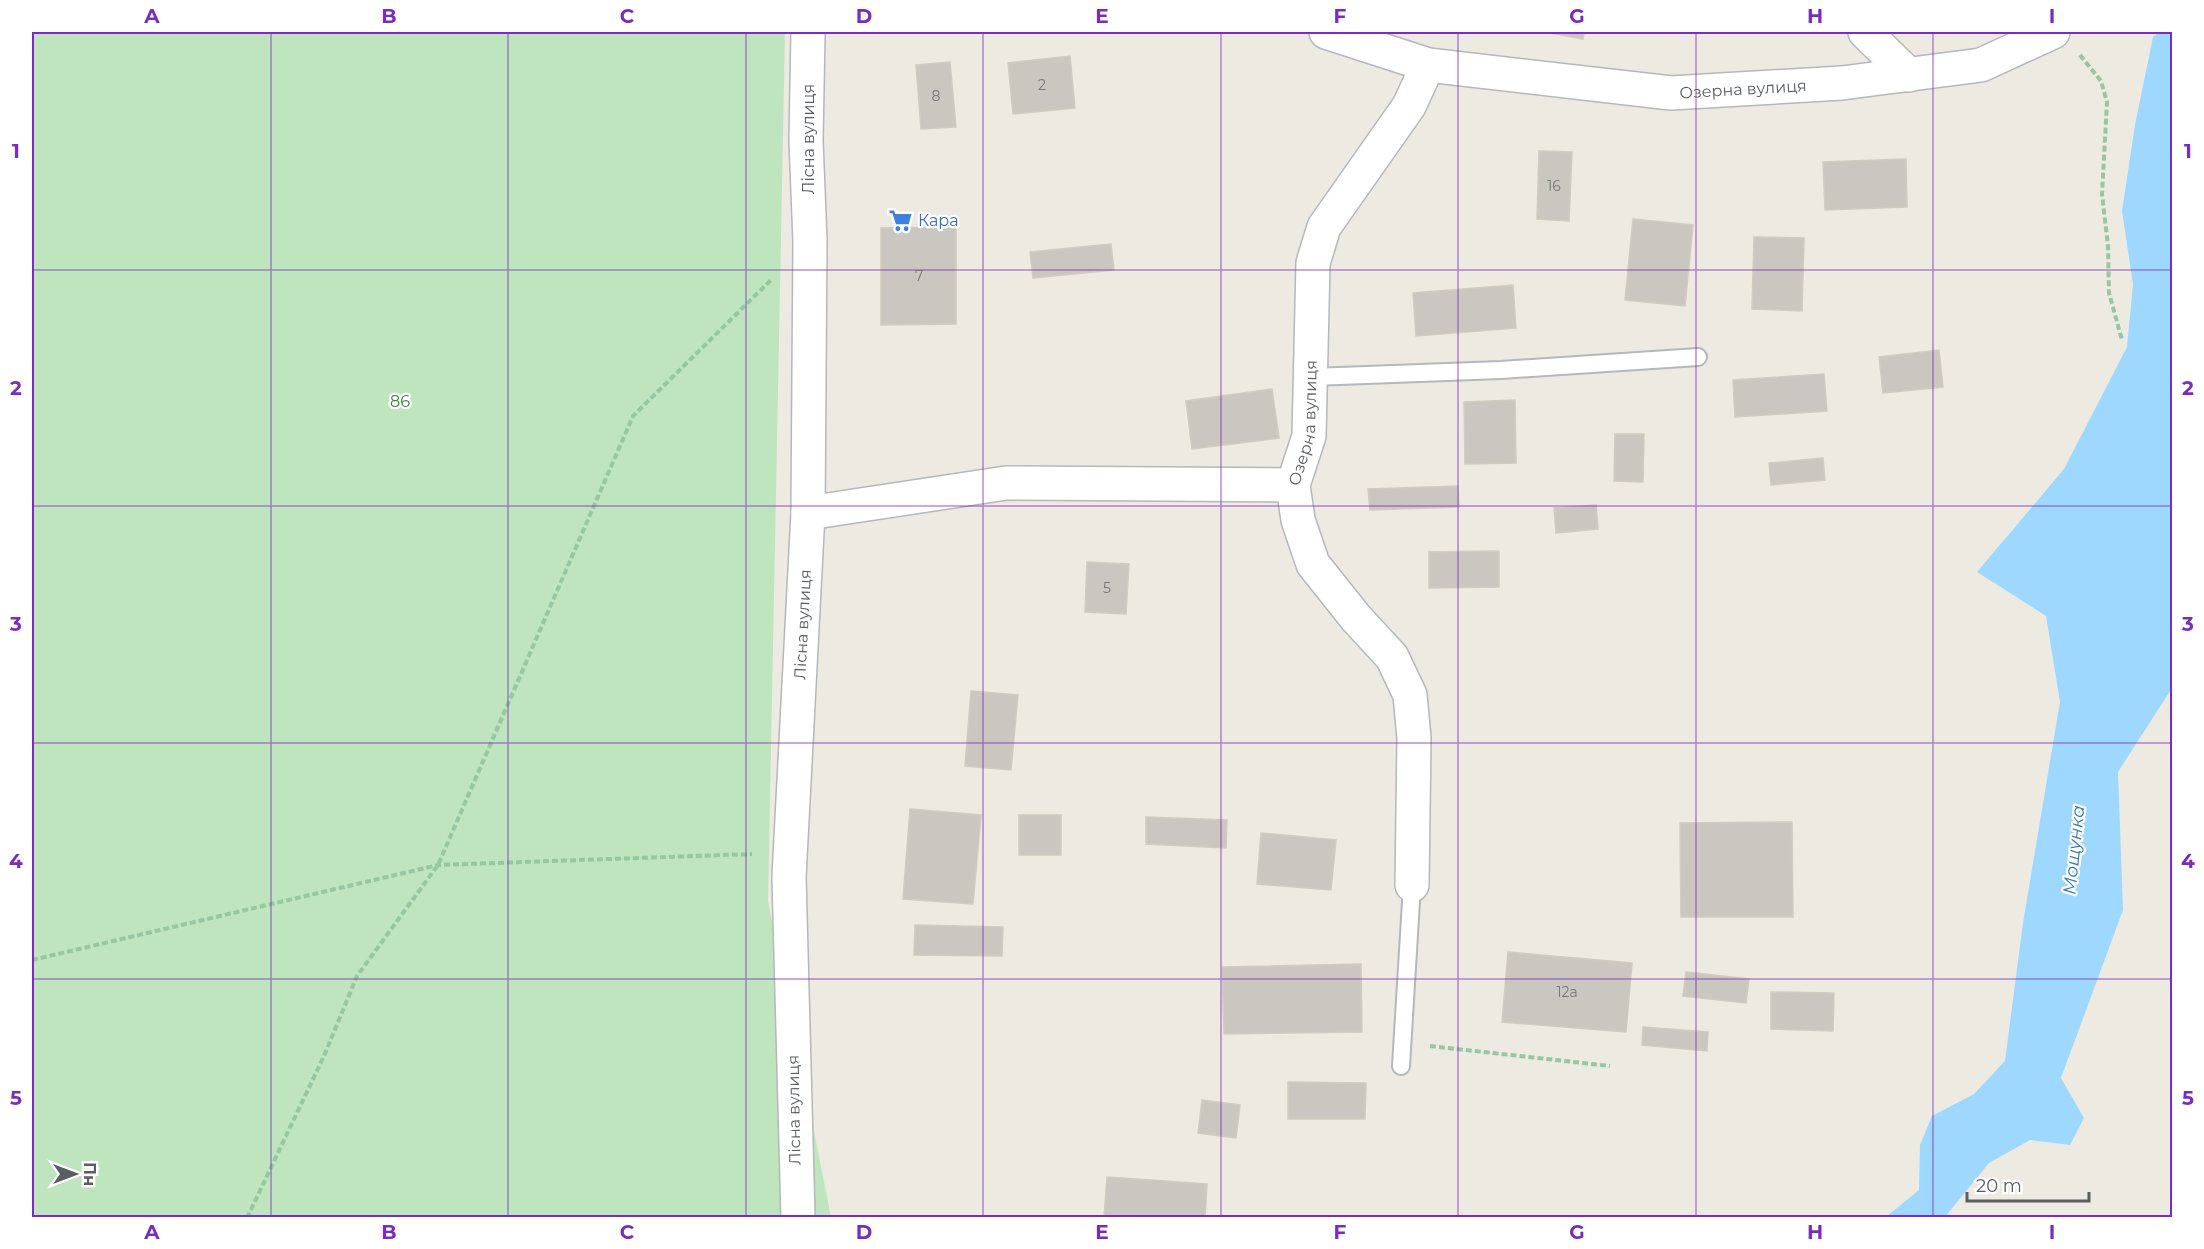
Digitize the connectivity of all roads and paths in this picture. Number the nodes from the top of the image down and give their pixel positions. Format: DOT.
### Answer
graph roads {
  1 [pos="808,32"];
  2 [pos="1326,32"];
  3 [pos="1865,32"];
  4 [pos="2064,42"];
  5 [pos="1428,64"];
  6 [pos="1909,75"];
  7 [pos="810,241"];
  8 [pos="2122,340"];
  9 [pos="1698,357"];
  10 [pos="1312,377"];
  11 [pos="1293,485"];
  12 [pos="808,513"];
  13 [pos="790,853"];
  14 [pos="438,865"];
  15 [pos="1412,885"];
  16 [pos="32,960"];
  17 [pos="1403,1043"];
  18 [pos="1401,1066"];
  19 [pos="1610,1066"];
  20 [pos="247,1218"];
  21 [pos="798,1218"];
  1 -- 7 [label="street, Лісна вулиця"];
  2 -- 5 [label="street, Озерна вулиця"];
  3 -- 6 [label="street"];
  4 -- 6 [label="street, Озерна вулиця"];
  4 -- 8 [label="path"];
  5 -- 6 [label="street, Озерна вулиця"];
  5 -- 10 [label="street, Озерна вулиця"];
  7 -- 12 [label="street, Лісна вулиця"];
  7 -- 14 [label="path"];
  9 -- 10 [label="lane"];
  10 -- 11 [label="street, Озерна вулиця"];
  11 -- 12 [label="street"];
  11 -- 15 [label="street, Озерна вулиця"];
  12 -- 13 [label="street, Лісна вулиця"];
  13 -- 14 [label="path"];
  13 -- 21 [label="street, Лісна вулиця"];
  14 -- 16 [label="path"];
  14 -- 20 [label="path"];
  15 -- 17 [label="lane"];
  17 -- 18 [label="lane"];
  17 -- 19 [label="path"];
}
